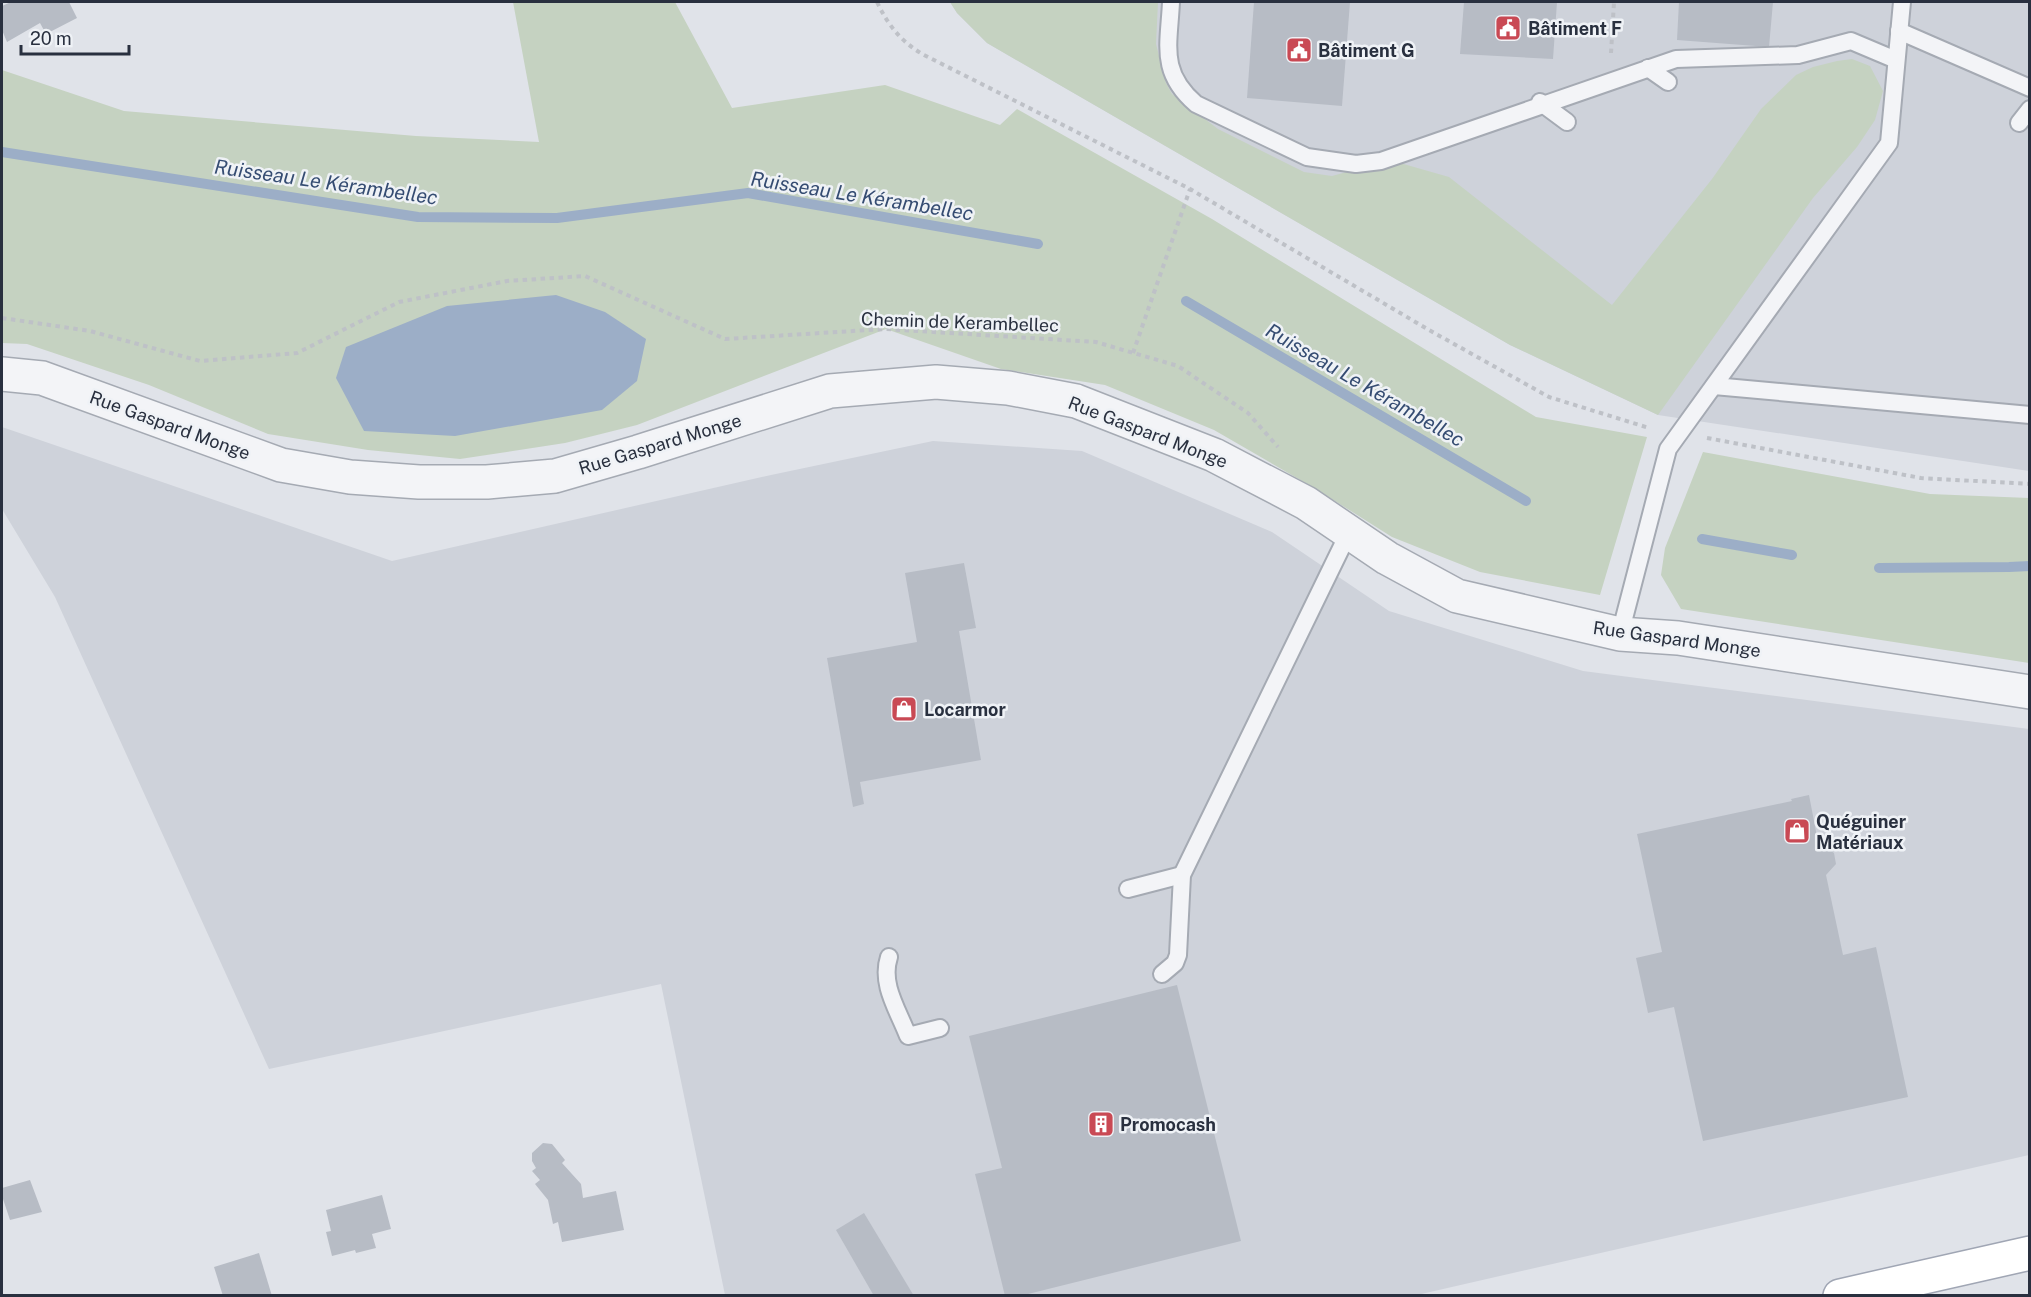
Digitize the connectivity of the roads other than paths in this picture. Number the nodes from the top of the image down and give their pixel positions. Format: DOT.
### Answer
graph roads {
  1 [pos="1171,2"];
  2 [pos="1902,2"];
  3 [pos="1899,31"];
  4 [pos="1896,60"];
  5 [pos="1648,68"];
  6 [pos="1668,82"];
  7 [pos="2030,88"];
  8 [pos="1541,103"];
  9 [pos="2030,109"];
  10 [pos="1567,122"];
  11 [pos="2019,123"];
  12 [pos="1458,134"];
  13 [pos="1473,145"];
  14 [pos="2,374"];
  15 [pos="1713,386"];
  16 [pos="2030,415"];
  17 [pos="1349,532"];
  18 [pos="1620,634"];
  19 [pos="2030,692"];
  20 [pos="1182,875"];
  21 [pos="1128,889"];
  22 [pos="889,957"];
  23 [pos="1162,974"];
  24 [pos="940,1028"];
  25 [pos="2030,1253"];
  26 [pos="1840,1296"];
  1 -- 12 [label="lane"];
  2 -- 3 [label="lane"];
  3 -- 4 [label="lane"];
  3 -- 7 [label="lane"];
  4 -- 5 [label="lane"];
  4 -- 15 [label="lane"];
  5 -- 6 [label="lane"];
  5 -- 8 [label="lane"];
  8 -- 10 [label="lane"];
  8 -- 12 [label="lane"];
  9 -- 11 [label="lane"];
  12 -- 13 [label="lane"];
  14 -- 17 [label="street, Rue Gaspard Monge"];
  15 -- 16 [label="lane"];
  15 -- 18 [label="lane"];
  17 -- 18 [label="street, Rue Gaspard Monge"];
  17 -- 20 [label="lane"];
  18 -- 19 [label="street, Rue Gaspard Monge"];
  20 -- 21 [label="lane"];
  20 -- 23 [label="lane"];
  22 -- 24 [label="lane"];
  25 -- 26 [label="main road"];
}
